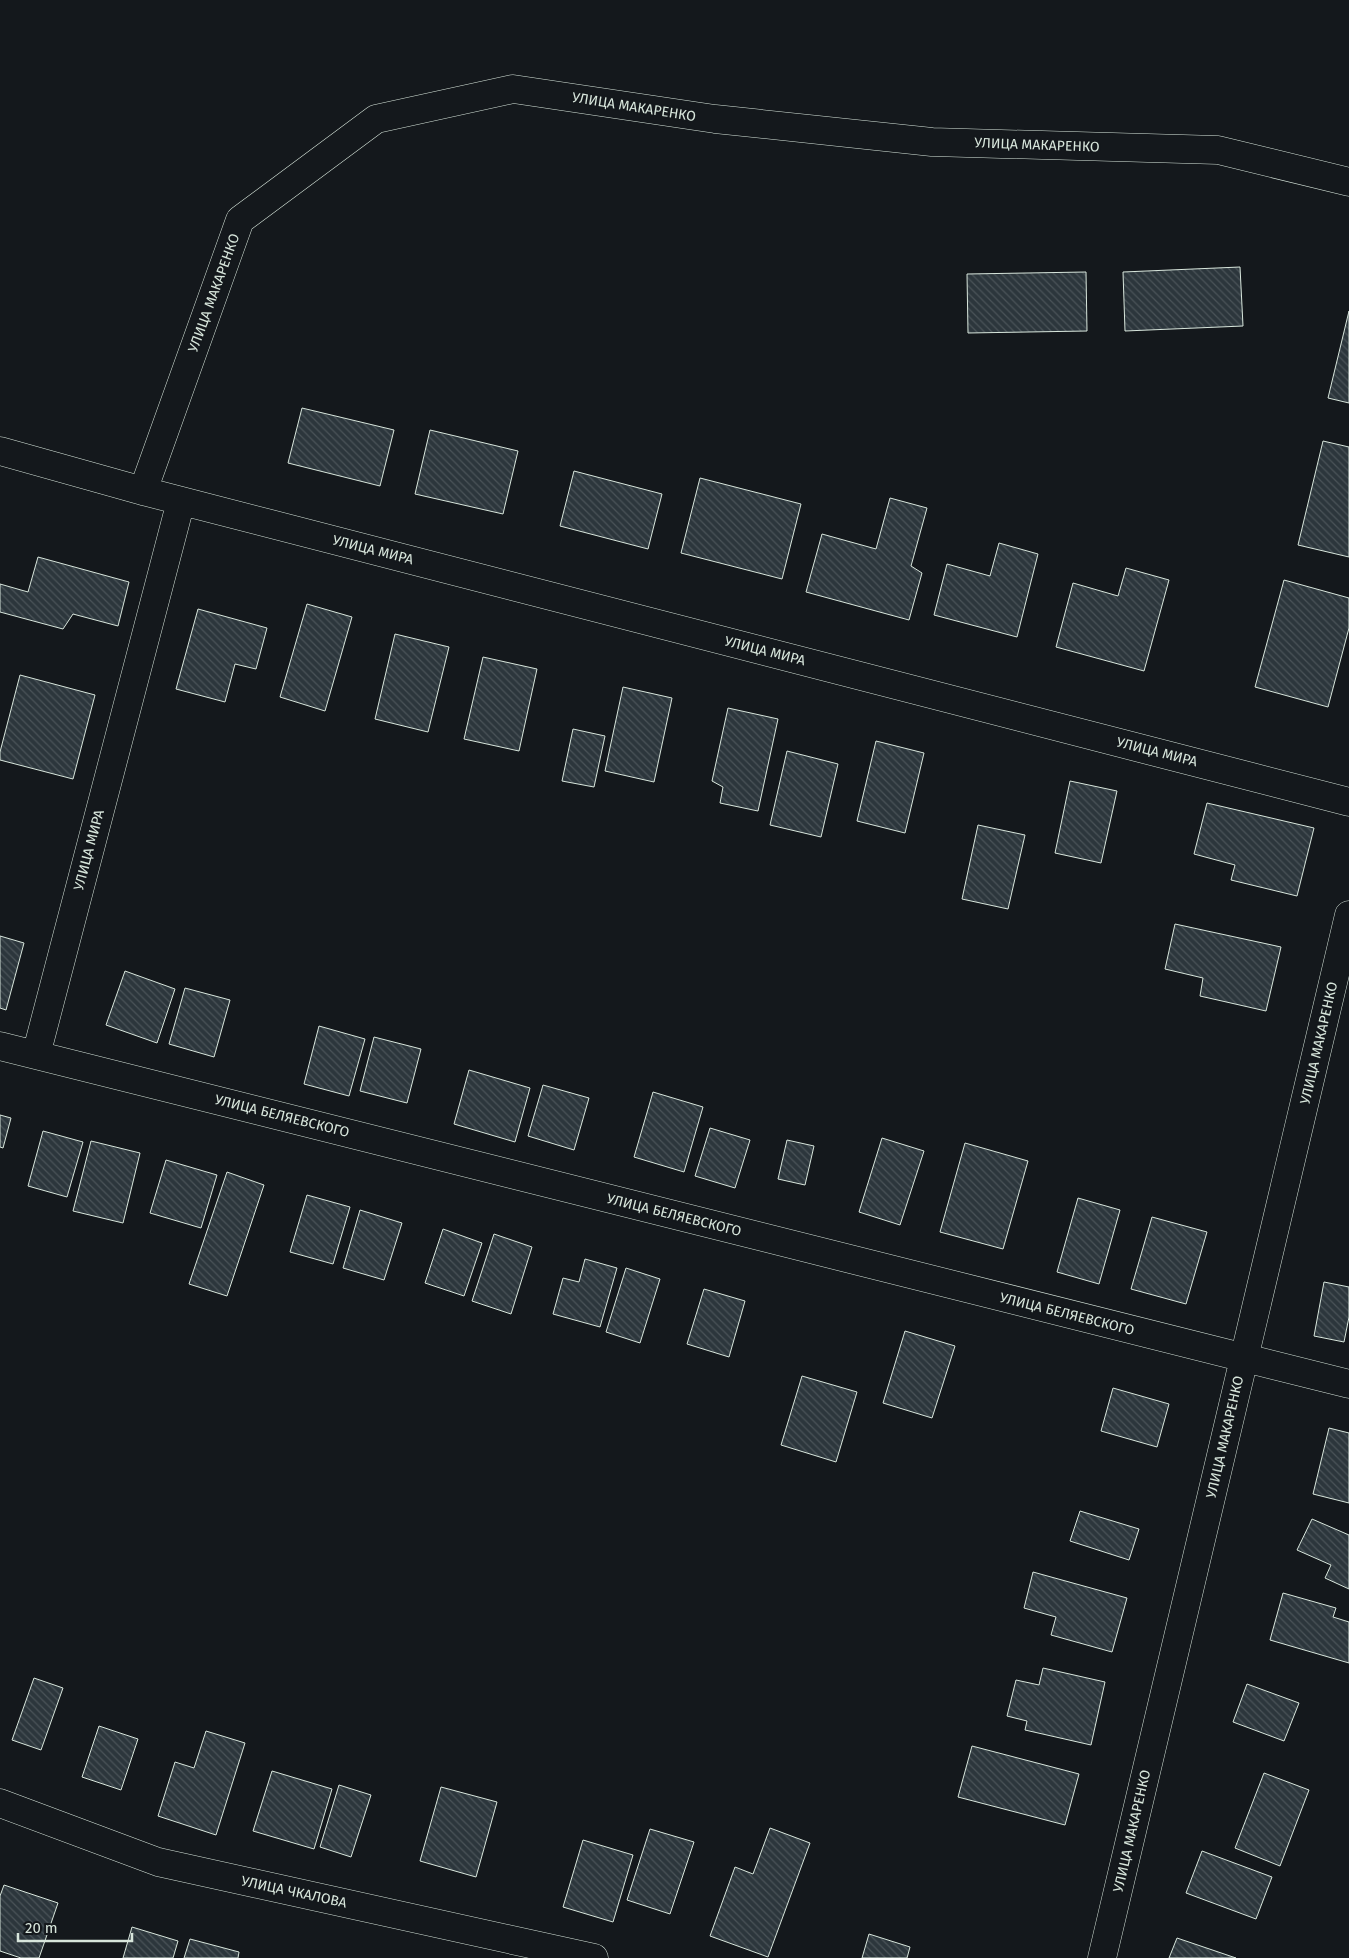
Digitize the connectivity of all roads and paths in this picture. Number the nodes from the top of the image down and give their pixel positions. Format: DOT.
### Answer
graph roads {
  1 [pos="1349,182"];
  2 [pos="0,451"];
  3 [pos="143,491"];
  4 [pos="181,500"];
  5 [pos="1349,802"];
  6 [pos="1349,916"];
  7 [pos="0,1046"];
  8 [pos="36,1055"];
  9 [pos="1244,1358"];
  10 [pos="1349,1384"];
  11 [pos="0,1802"];
  12 [pos="594,1958"];
  13 [pos="1102,1958"];
  1 -- 3 [label="street, УЛИЦА МАКАРЕНКО"];
  2 -- 3 [label="street, УЛИЦА МИРА"];
  3 -- 4 [label="street, УЛИЦА МИРА"];
  4 -- 5 [label="street, УЛИЦА МИРА"];
  4 -- 8 [label="street, УЛИЦА МИРА"];
  6 -- 9 [label="street, УЛИЦА МАКАРЕНКО"];
  7 -- 8 [label="street, УЛИЦА БЕЛЯЕВСКОГО"];
  8 -- 9 [label="street, УЛИЦА БЕЛЯЕВСКОГО"];
  9 -- 10 [label="street, УЛИЦА БЕЛЯЕВСКОГО"];
  9 -- 13 [label="street, УЛИЦА МАКАРЕНКО"];
  11 -- 12 [label="street, УЛИЦА ЧКАЛОВА"];
}
